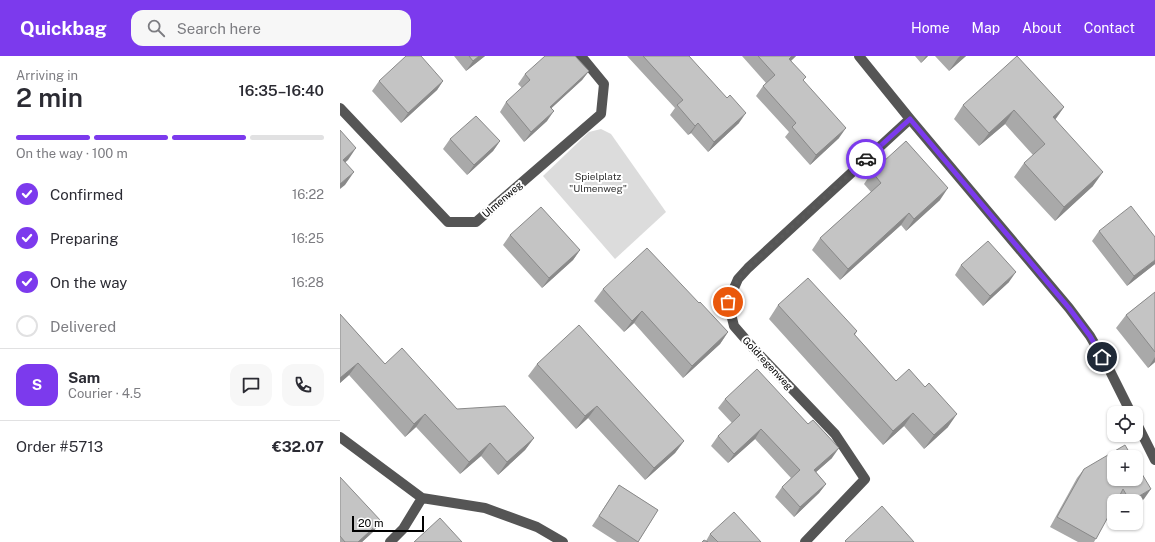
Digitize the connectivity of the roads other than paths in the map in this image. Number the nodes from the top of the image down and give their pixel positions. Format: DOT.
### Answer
graph roads {
  1 [pos="581,56"];
  2 [pos="859,56"];
  3 [pos="340,108"];
  4 [pos="910,119"];
  5 [pos="1128,406"];
  6 [pos="1143,436"];
  7 [pos="340,437"];
  8 [pos="1155,460"];
  9 [pos="422,498"];
  10 [pos="390,542"];
  11 [pos="563,542"];
  12 [pos="805,542"];
  1 -- 3 [label="street, Ulmenweg"];
  2 -- 4 [label="street"];
  4 -- 5 [label="street"];
  4 -- 12 [label="street, Goldregenweg"];
  6 -- 8 [label="street"];
  7 -- 9 [label="street"];
  9 -- 10 [label="street"];
  9 -- 11 [label="street"];
}
